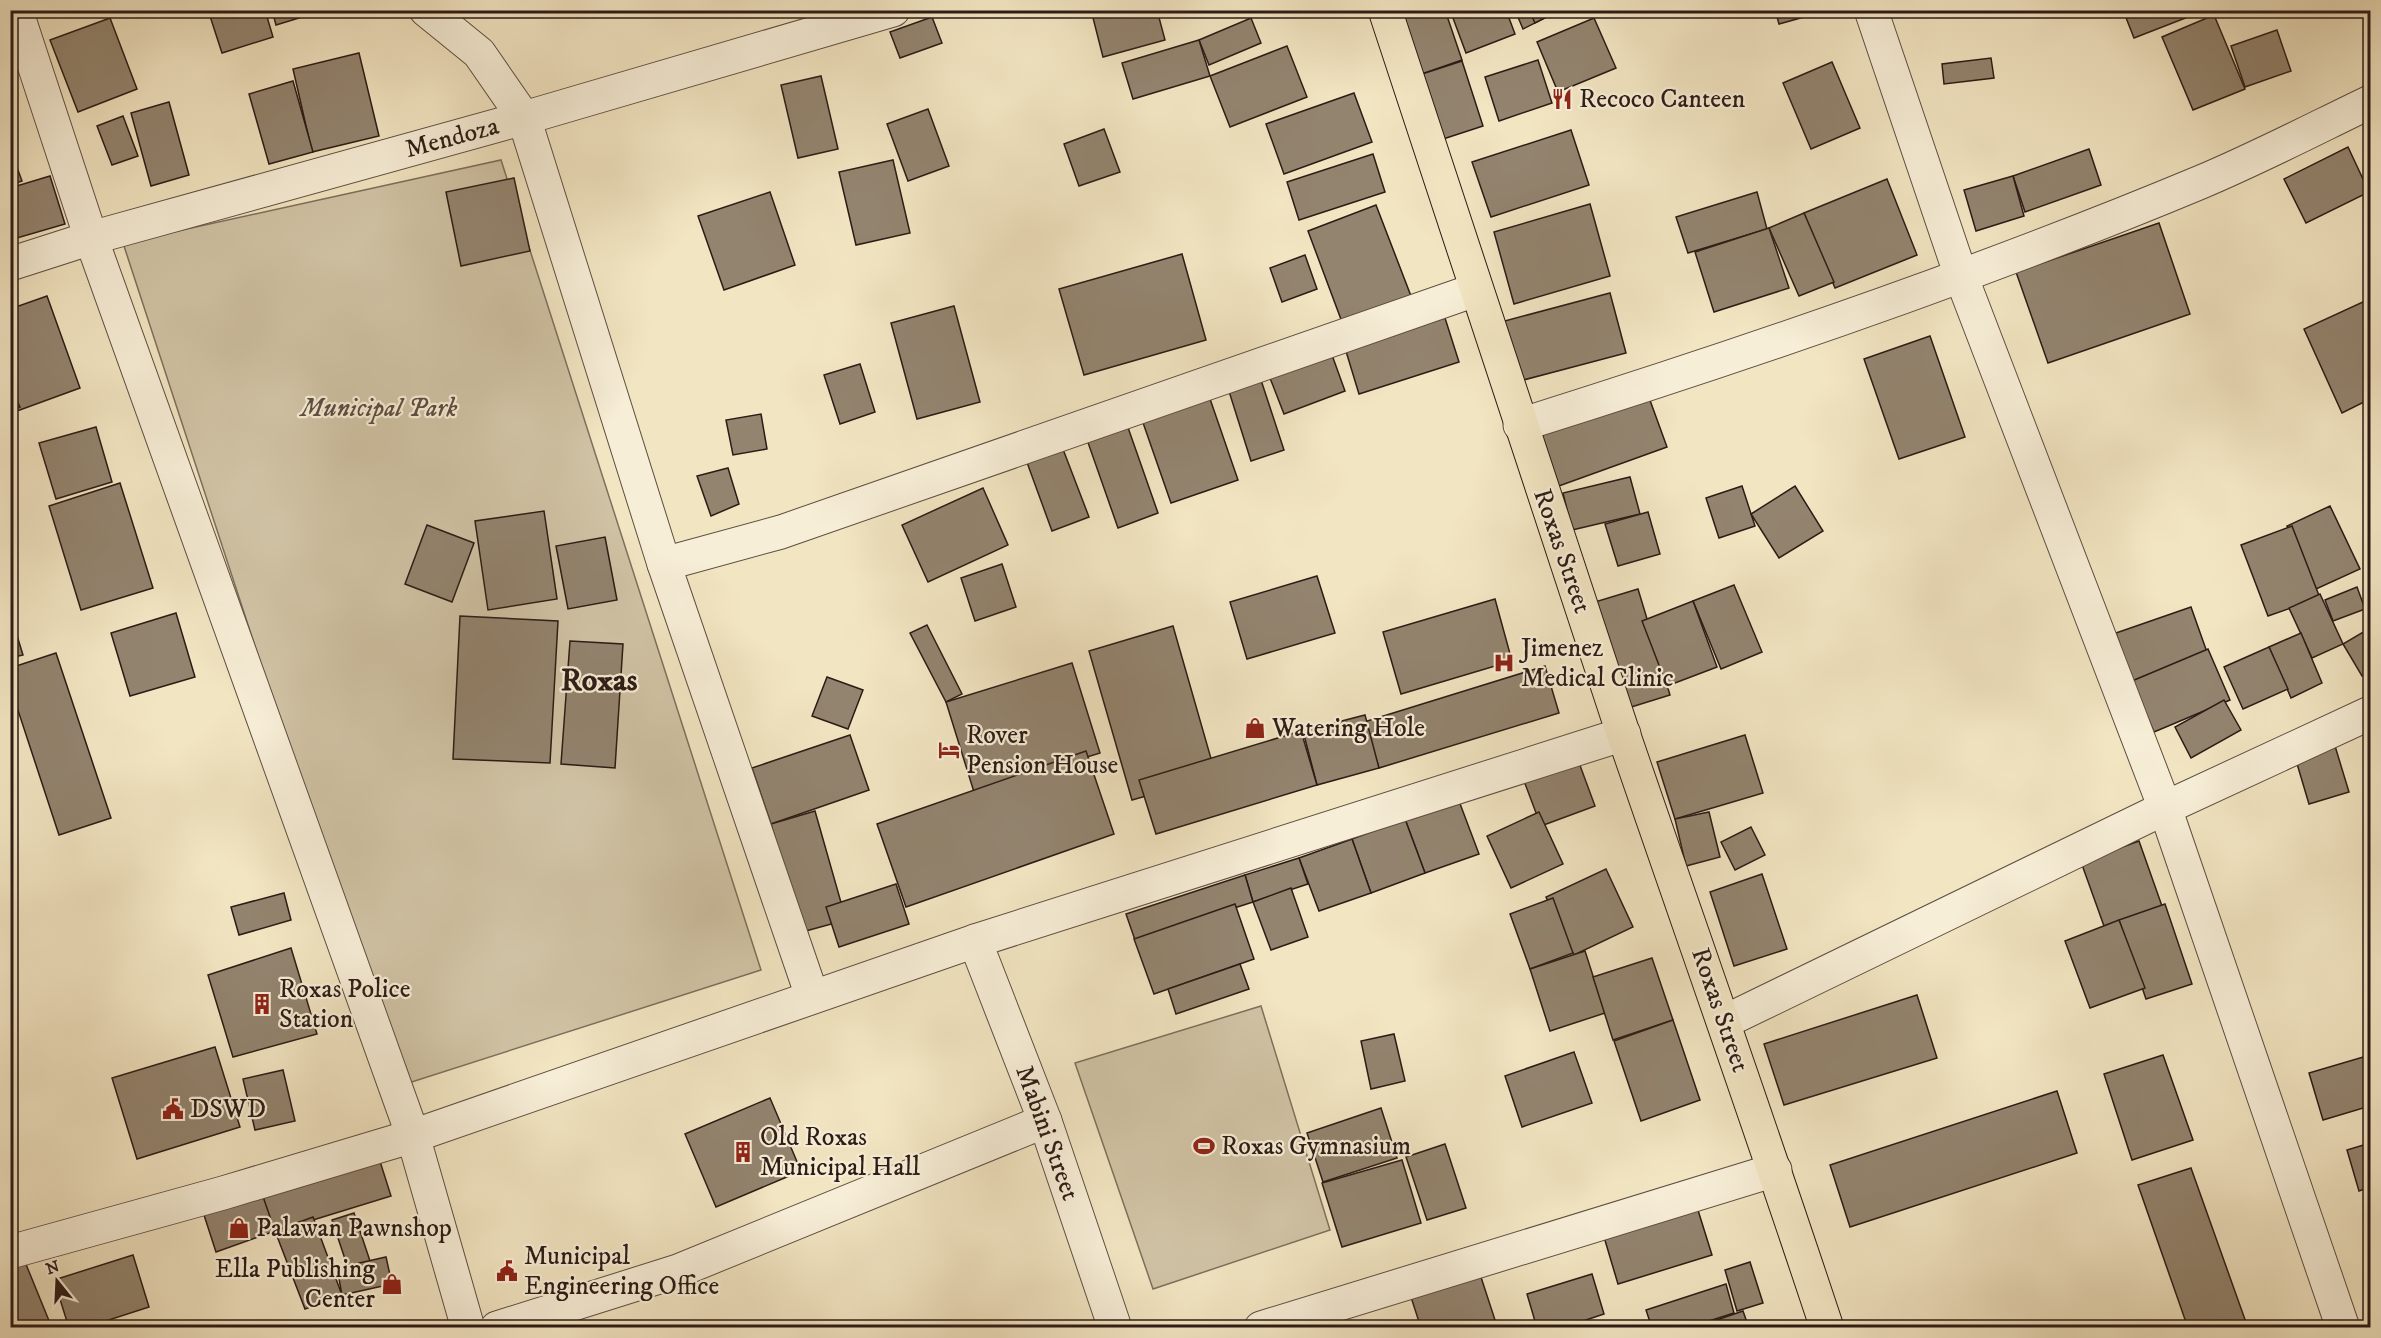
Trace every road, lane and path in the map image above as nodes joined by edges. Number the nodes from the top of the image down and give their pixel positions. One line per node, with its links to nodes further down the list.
1 (16, 10): 8 (street)
2 (426, 10): 7 (street)
3 (893, 10): 7 (street, Mendoza)
4 (1385, 10): 11 (main road, Roxas Street)
5 (1871, 10): 10 (street)
6 (2370, 102): 10 (street)
7 (524, 118): 8 (street, Mendoza); 13 (street)
8 (91, 238): 9 (street, Mendoza); 21 (street)
9 (10, 264)
10 (1961, 276): 12 (street); 16 (street)
11 (1475, 290): 12 (main road, Roxas Street); 13 (street)
12 (1520, 425): 15 (main road, Roxas Street)
13 (664, 564): 18 (street)
14 (2370, 713): 16 (street)
15 (1624, 734): 17 (street); 19 (main road, Roxas Street)
16 (2164, 808): 19 (street); 29 (street)
17 (975, 941): 18 (street); 20 (street, Mabini Street)
18 (812, 996): 21 (street)
19 (1724, 1022): 22 (main road, Roxas Street)
20 (1045, 1121): 25 (street); 26 (street, Mabini Street)
21 (413, 1136): 23 (street); 24 (street)
22 (1775, 1170): 27 (street); 28 (main road, Roxas Street)
23 (10, 1252)
24 (468, 1328)
25 (497, 1328)
26 (1115, 1328)
27 (1261, 1328)
28 (1827, 1328)
29 (2343, 1328)

